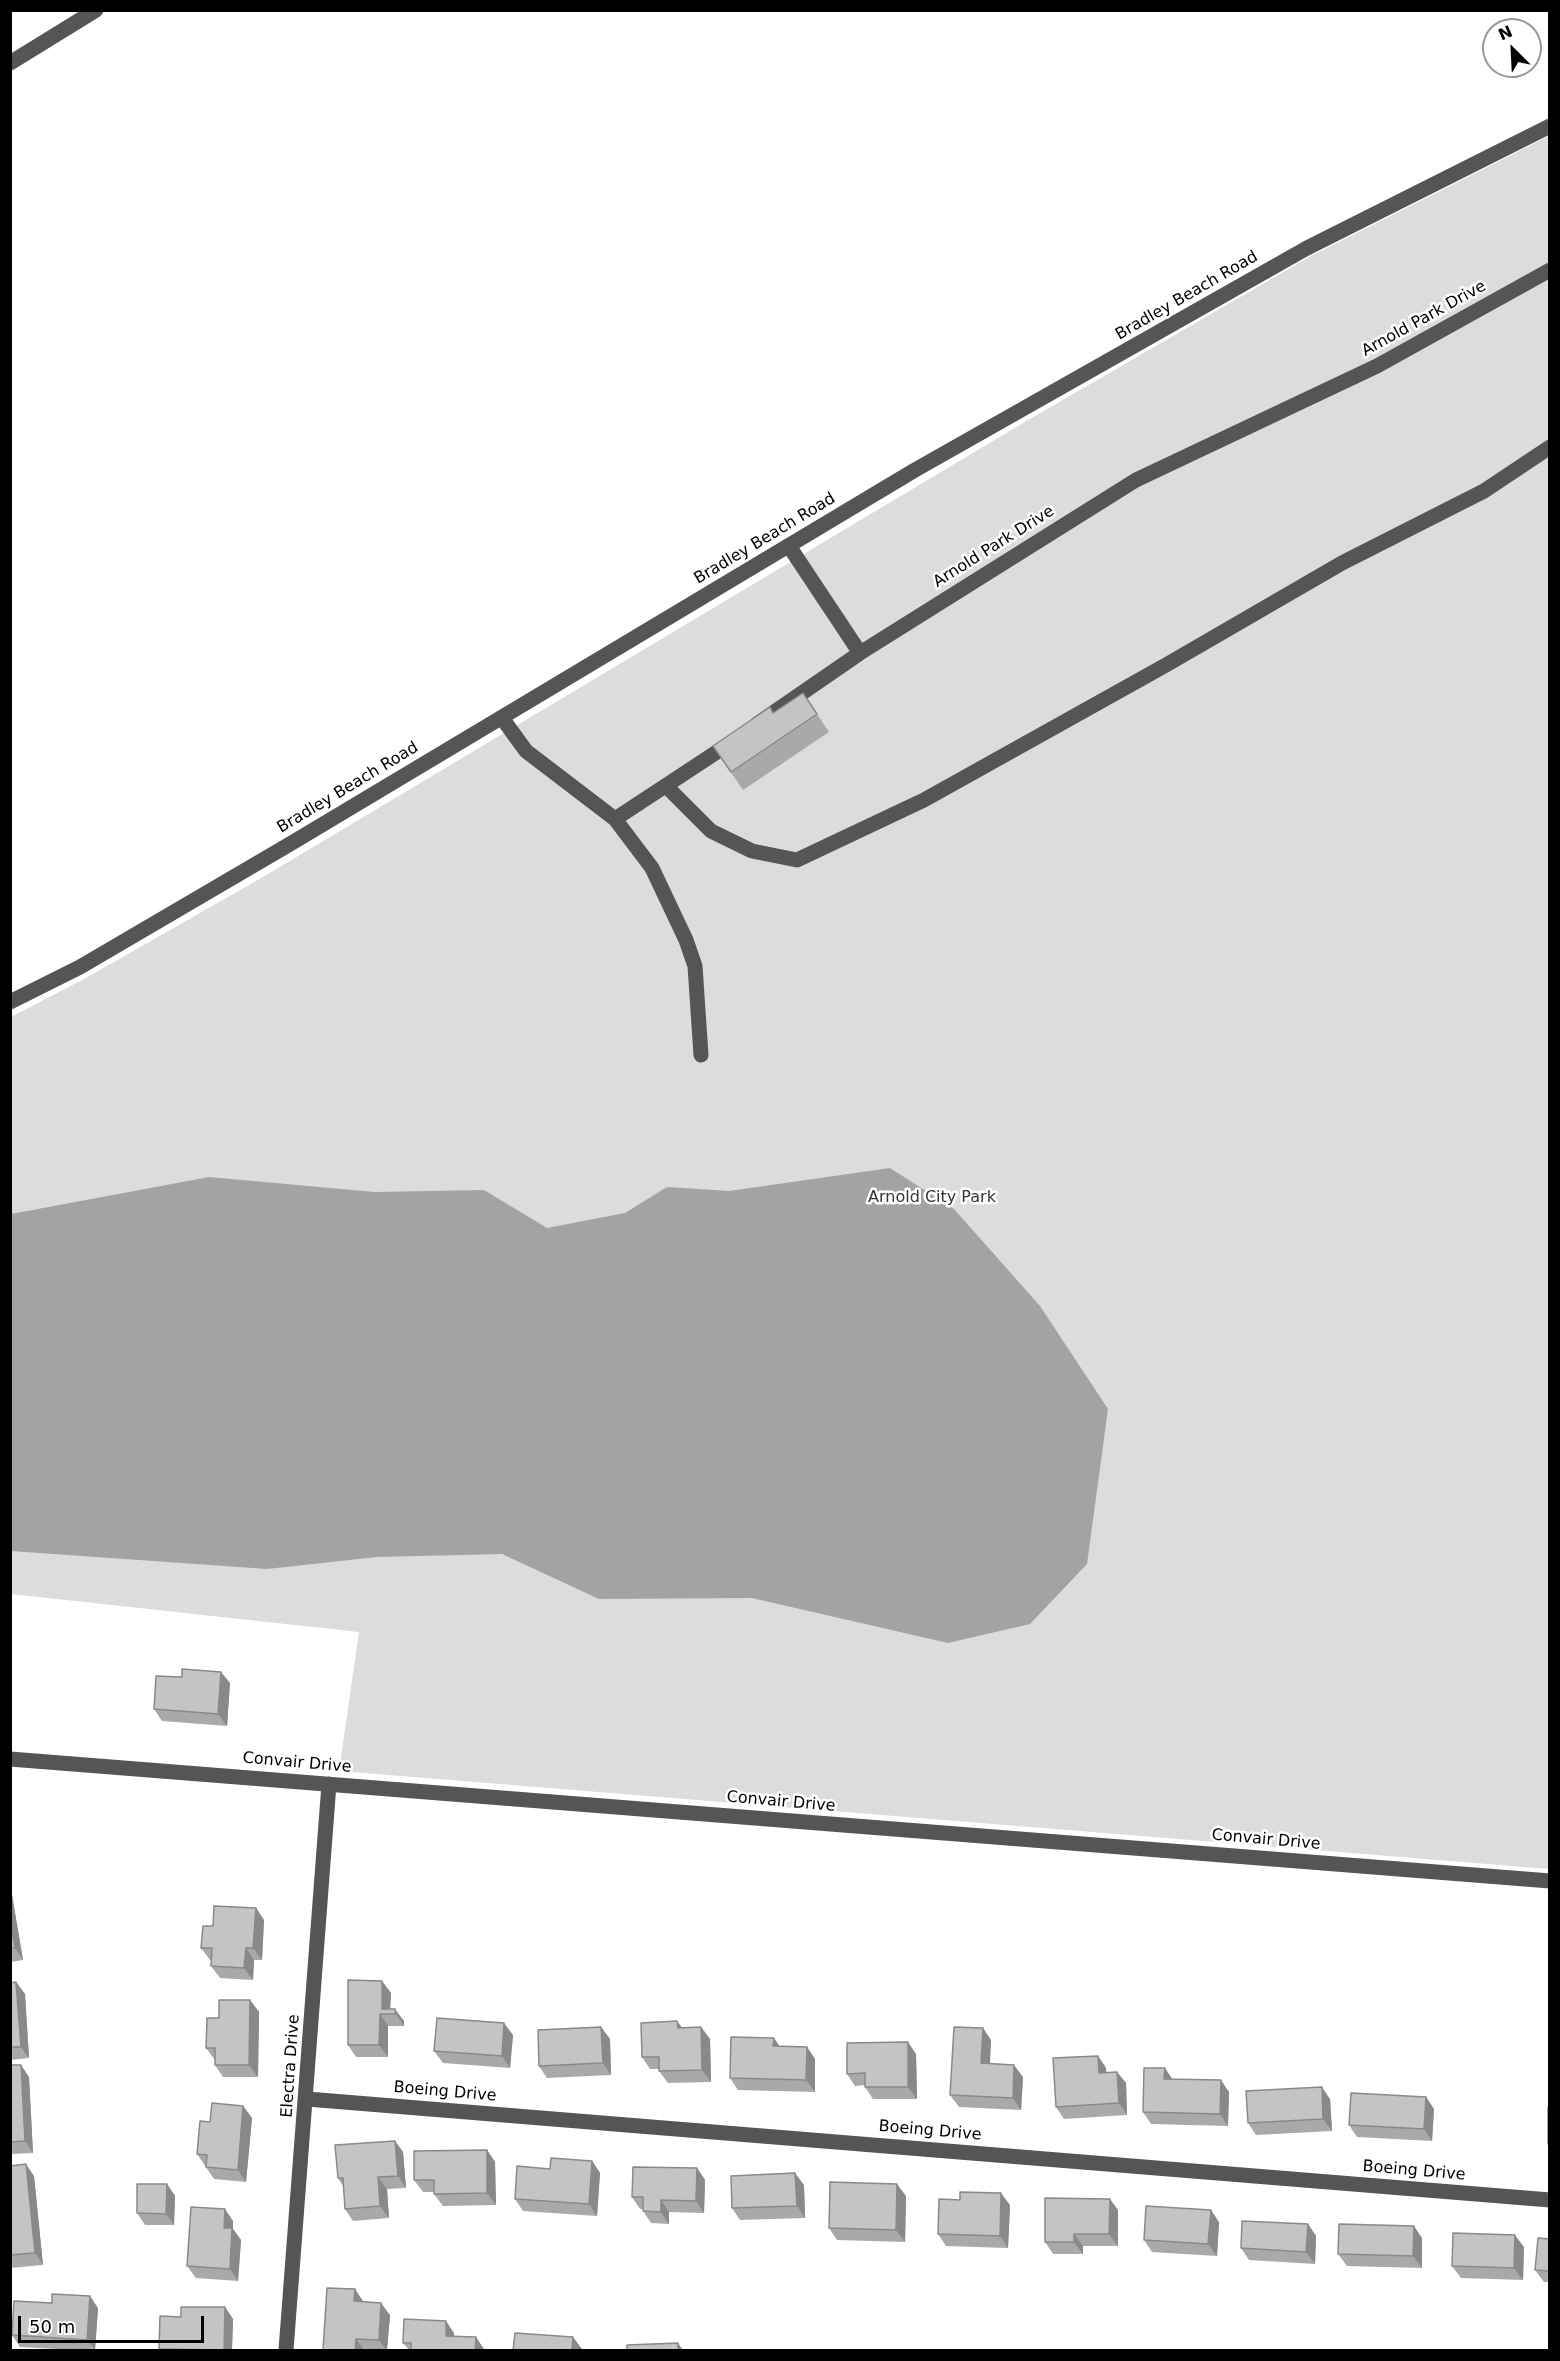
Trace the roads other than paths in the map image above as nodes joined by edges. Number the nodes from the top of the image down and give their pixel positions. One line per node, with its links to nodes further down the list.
1 (96, 10): 2 (street)
2 (10, 63)
3 (1550, 126): 6 (street, Bradley Beach Road)
4 (1550, 270): 7 (street, Arnold Park Drive)
5 (1550, 447): 9 (street)
6 (789, 546): 7 (street); 8 (street, Bradley Beach Road)
7 (860, 653): 9 (street, Arnold Park Drive)
8 (502, 718): 10 (street); 11 (street, Bradley Beach Road)
9 (667, 787): 10 (street, Arnold Park Drive)
10 (615, 819): 12 (street)
11 (10, 1002)
12 (700, 1055)
13 (10, 1759): 14 (street, Convair Drive)
14 (329, 1784): 15 (street, Convair Drive); 16 (street, Electra Drive)
15 (1550, 1881)
16 (307, 2099): 17 (street, Boeing Drive); 18 (street, Electra Drive)
17 (1550, 2200)
18 (286, 2350)

